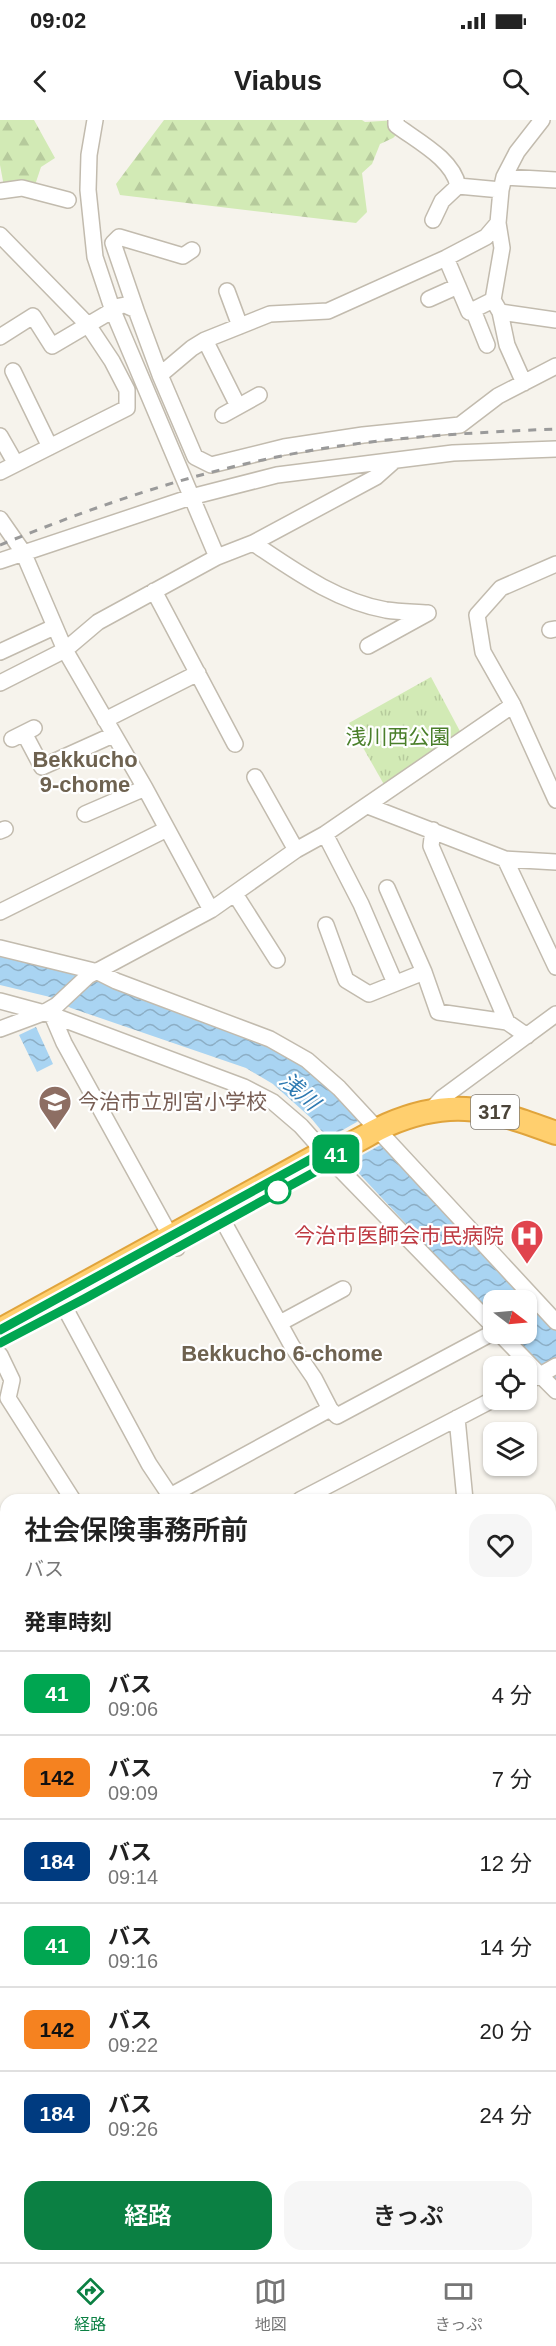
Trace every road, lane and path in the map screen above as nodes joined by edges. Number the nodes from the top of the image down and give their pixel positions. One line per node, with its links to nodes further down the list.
1 (95, 120): 20 (street)
2 (396, 120): 6 (street)
3 (542, 120): 5 (street)
4 (556, 180): 5 (street)
5 (503, 184): 6 (street); 10 (street)
6 (459, 186): 9 (street)
7 (0, 191): 8 (street)
8 (68, 200)
9 (433, 220)
10 (498, 223): 13 (street); 17 (street)
11 (0, 235): 22 (street)
12 (192, 250): 18 (street)
13 (446, 258): 14 (street); 23 (street)
14 (458, 286): 16 (street); 19 (street)
15 (227, 291): 23 (street)
16 (429, 299)
17 (497, 306): 19 (street); 21 (street); 30 (street)
18 (136, 310): 20 (street); 29 (street)
19 (473, 310): 26 (street)
20 (113, 311): 22 (street); 42 (street)
21 (556, 320)
22 (88, 325): 24 (street); 36 (street)
23 (240, 326): 25 (street)
24 (0, 337)
25 (205, 340): 29 (street); 32 (street)
26 (486, 345)
27 (556, 366): 30 (street)
28 (14, 370): 36 (street)
29 (160, 375): 34 (street)
30 (524, 383): 34 (street)
31 (259, 395): 32 (street)
32 (238, 406): 33 (street)
33 (223, 415)
34 (460, 425): 38 (street)
35 (0, 436): 40 (street)
36 (50, 447): 40 (street)
37 (556, 448): 38 (street)
38 (453, 453): 39 (street)
39 (394, 461): 42 (street); 44 (street)
40 (16, 464): 41 (street)
41 (0, 472)
42 (191, 497): 45 (street); 46 (street)
43 (0, 519): 45 (street)
44 (253, 543): 46 (street); 51 (street)
45 (23, 552): 47 (street); 50 (street)
46 (217, 557): 49 (street)
47 (0, 561)
48 (556, 564): 56 (street)
49 (154, 591): 52 (street); 54 (street)
50 (54, 627): 52 (street); 53 (street)
51 (368, 646)
52 (65, 650): 55 (street); 57 (street)
53 (0, 652)
54 (198, 673): 57 (street); 60 (street)
55 (0, 683)
56 (513, 705): 63 (street); 64 (street)
57 (105, 720): 59 (street)
58 (24, 733): 59 (street)
59 (113, 735): 62 (street)
60 (235, 744)
61 (255, 777): 69 (street)
62 (145, 788): 65 (street); 66 (street)
63 (554, 790)
64 (368, 806): 67 (street); 68 (street)
65 (85, 814)
66 (167, 829): 74 (street); 75 (street)
67 (433, 830): 70 (street); 86 (street)
68 (325, 834): 69 (street); 82 (street)
69 (296, 850): 73 (street)
70 (505, 859): 71 (street); 79 (street)
71 (556, 862)
72 (387, 888): 80 (street)
73 (235, 894): 74 (street); 78 (street)
74 (211, 910): 81 (street)
75 (0, 912)
76 (326, 925): 82 (street)
77 (1, 947): 81 (street)
78 (277, 960)
79 (556, 968)
80 (424, 972): 82 (street); 86 (street)
81 (93, 974): 84 (street); 90 (street)
82 (395, 983)
83 (0, 1001): 84 (street)
84 (50, 1011): 87 (street); 92 (street); 94 (street)
85 (556, 1014): 88 (street)
86 (507, 1022): 88 (street)
87 (0, 1029)
88 (527, 1036): 89 (street)
89 (430, 1111): 90 (highway, 317); 91 (highway, 317)
90 (375, 1131): 92 (highway, 317); 98 (street)
91 (556, 1133)
92 (332, 1155): 93 (highway, 317); 97 (street)
93 (221, 1216): 94 (highway, 317); 99 (street)
94 (174, 1242): 96 (highway, 317)
95 (343, 1289): 99 (street)
96 (62, 1303): 100 (highway, 317); 102 (highway, 317); 111 (street)
97 (483, 1315)
98 (556, 1322)
99 (280, 1323): 108 (street)
100 (0, 1330)
101 (483, 1338): 108 (street)
102 (0, 1343)
103 (510, 1344): 105 (street)
104 (0, 1355): 110 (street)
105 (542, 1374): 106 (street)
106 (556, 1391)
107 (483, 1405): 109 (street)
108 (330, 1409): 112 (street)
109 (457, 1418): 113 (street); 114 (street)
110 (69, 1494)
111 (169, 1494)
112 (179, 1494)
113 (311, 1494)
114 (464, 1494)

